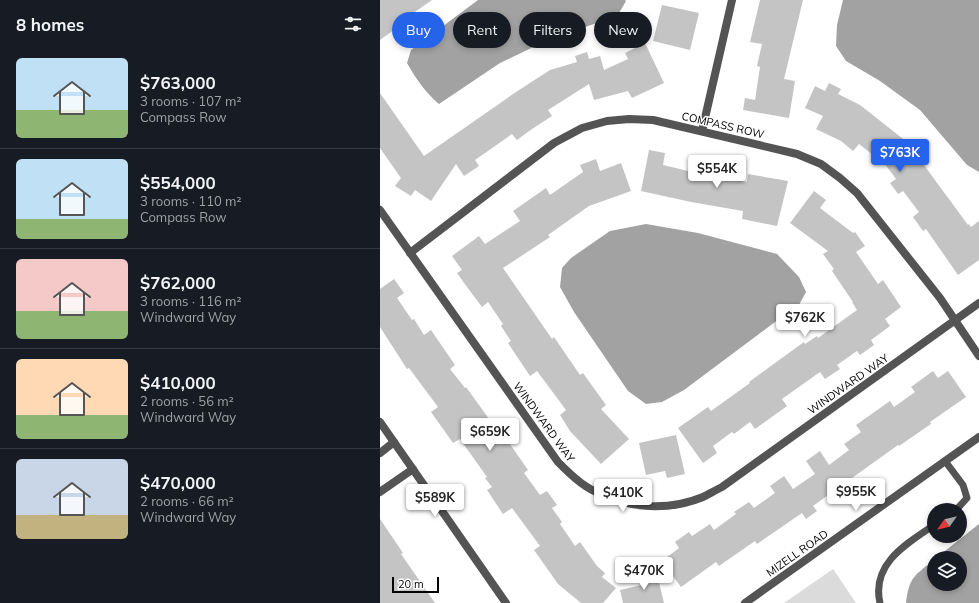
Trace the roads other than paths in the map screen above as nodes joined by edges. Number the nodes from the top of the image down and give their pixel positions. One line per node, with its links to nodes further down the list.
1 (732, 0): 2 (street)
2 (702, 131): 4 (street, COMPASS ROW); 6 (street, COMPASS ROW)
3 (380, 210): 4 (street, WINDWARD WAY)
4 (410, 253): 6 (street, WINDWARD WAY)
5 (979, 303): 6 (street, WINDWARD WAY)
6 (955, 321): 7 (street, COMPASS ROW)
7 (979, 356)
8 (380, 422): 10 (street)
9 (979, 437): 12 (street, MIZELL ROAD)
10 (394, 442): 11 (street); 13 (street)
11 (380, 453)
12 (945, 461): 15 (lane); 18 (street, MIZELL ROAD)
13 (413, 469): 14 (street); 17 (street)
14 (380, 492)
15 (962, 503)
16 (927, 530): 19 (lane)
17 (506, 603)
18 (745, 603)
19 (880, 603)

